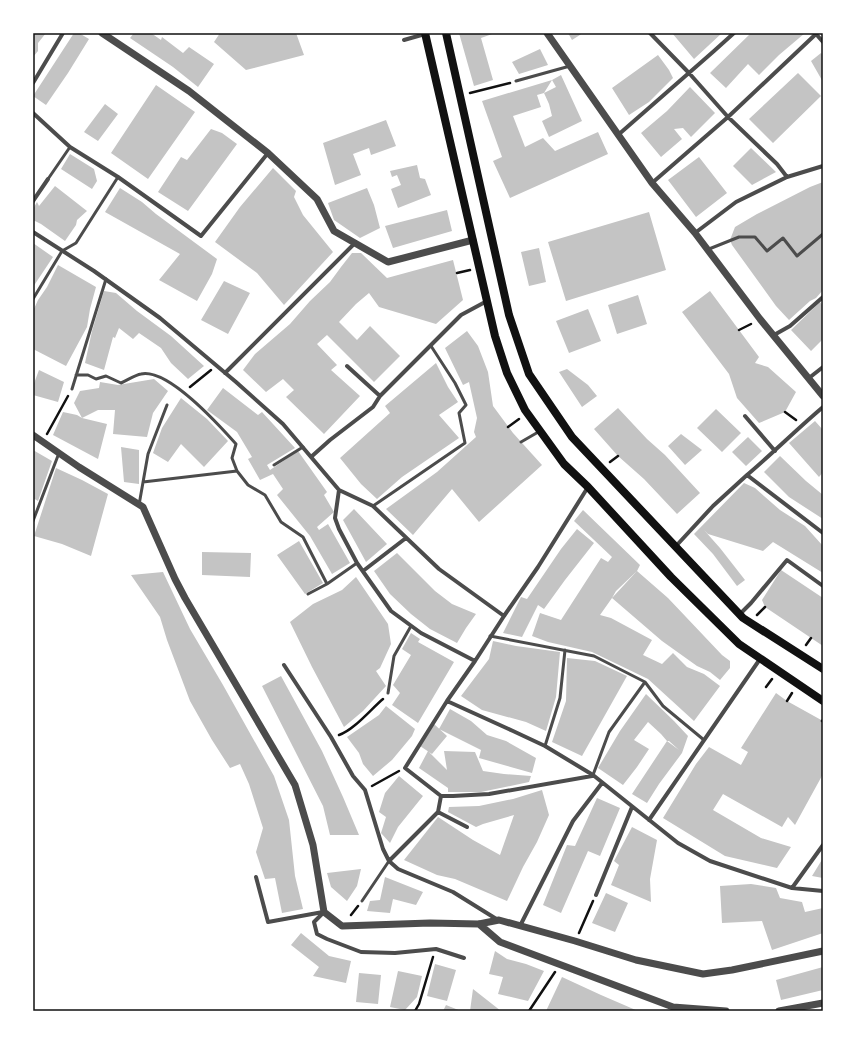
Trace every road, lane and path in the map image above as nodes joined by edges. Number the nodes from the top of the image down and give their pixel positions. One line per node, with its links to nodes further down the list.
1 (63, 33): 14 (street)
2 (102, 33): 20 (street)
3 (446, 33): 15 (main road)
4 (547, 33): 11 (street)
5 (650, 33): 12 (street)
6 (734, 33): 12 (street)
7 (426, 34): 9 (street); 30 (main road)
8 (817, 34): 10 (street); 17 (street)
9 (404, 40)
10 (823, 42)
11 (570, 66): 13 (lane); 18 (street)
12 (689, 73): 17 (street); 18 (street)
13 (516, 81): 15 (path)
14 (33, 83)
15 (460, 96): 74 (main road)
16 (33, 113): 19 (street)
17 (728, 117): 23 (street); 25 (street)
18 (618, 135): 25 (street)
19 (70, 147): 22 (street); 24 (lane)
20 (268, 153): 22 (street); 31 (street)
21 (823, 166): 23 (street)
22 (118, 177): 33 (lane)
23 (787, 177): 28 (street)
24 (48, 179): 26 (street)
25 (652, 183): 28 (street)
26 (33, 201)
27 (33, 232): 33 (street)
28 (695, 233): 32 (street)
29 (823, 234): 32 (lane)
30 (473, 240): 31 (street); 37 (main road)
31 (356, 243): 43 (street)
32 (707, 250): 38 (street)
33 (62, 251): 34 (street); 36 (lane)
34 (106, 279): 40 (street); 44 (lane)
35 (823, 297): 38 (street)
36 (33, 299)
37 (487, 301): 39 (street); 55 (main road)
38 (774, 334): 45 (street)
39 (431, 346): 48 (street); 70 (lane)
40 (217, 366): 43 (street); 47 (path)
41 (347, 366): 48 (street)
42 (823, 367): 45 (street)
43 (225, 372): 59 (street)
44 (76, 375): 46 (lane); 47 (lane)
45 (809, 378): 49 (street)
46 (72, 389): 57 (path)
47 (184, 392): 64 (lane)
48 (380, 396): 62 (street)
49 (823, 396)
50 (167, 405): 66 (lane)
51 (823, 407): 54 (street)
52 (785, 412): 54 (path)
53 (744, 416): 60 (street)
54 (803, 424): 60 (street)
55 (540, 430): 58 (lane); 67 (main road)
56 (33, 435): 57 (street)
57 (43, 442): 61 (street)
58 (522, 442)
59 (302, 447): 62 (street); 63 (lane)
60 (775, 452): 65 (street)
61 (59, 453): 69 (street); 71 (lane)
62 (311, 457): 68 (street)
63 (274, 464)
64 (237, 471): 66 (lane); 77 (lane)
65 (747, 475): 72 (street); 74 (street)
66 (143, 482): 69 (lane)
67 (588, 487): 81 (street); 87 (main road)
68 (339, 490): 70 (street); 75 (street)
69 (139, 505): 114 (street)
70 (373, 506): 73 (street)
71 (33, 521)
72 (823, 533)
73 (406, 538): 76 (street); 81 (street)
74 (676, 546): 80 (main road)
75 (357, 563): 76 (street); 77 (lane)
76 (363, 571): 82 (street)
77 (327, 584): 79 (lane)
78 (823, 586): 80 (street)
79 (308, 594)
80 (740, 614): 90 (main road)
81 (504, 616): 83 (street)
82 (411, 626): 88 (street); 92 (lane)
83 (490, 636): 86 (lane); 88 (street)
84 (811, 638): 85 (path)
85 (806, 645)
86 (565, 650): 91 (lane); 97 (lane)
87 (760, 659): 94 (main road); 96 (street)
88 (475, 661): 93 (street)
89 (284, 665): 95 (street)
90 (823, 669)
91 (645, 682): 96 (lane); 99 (lane)
92 (388, 694): 95 (path)
93 (447, 701): 97 (street); 98 (street)
94 (823, 701)
95 (331, 737): 101 (street)
96 (704, 740): 105 (street)
97 (545, 746): 99 (street)
98 (404, 768): 101 (path); 102 (street)
99 (593, 776): 100 (street); 102 (street)
100 (602, 783): 103 (street); 118 (street)
101 (365, 790): 108 (street)
102 (441, 796): 104 (street)
103 (632, 807): 105 (street); 112 (street)
104 (438, 812): 106 (street); 108 (street)
105 (649, 820): 110 (street)
106 (467, 827)
107 (823, 845): 110 (street)
108 (389, 861): 113 (lane); 115 (street)
109 (256, 877): 114 (street)
110 (792, 888): 111 (street)
111 (823, 891)
112 (596, 895): 119 (path)
113 (362, 902): 117 (path)
114 (324, 912): 117 (street); 120 (street)
115 (499, 920): 116 (street); 118 (street)
116 (479, 924): 117 (street); 123 (street)
117 (342, 926)
118 (520, 926): 119 (street)
119 (575, 941): 121 (street)
120 (436, 949): 122 (street); 125 (path)
121 (823, 951)
122 (464, 958)
123 (560, 965): 126 (path); 127 (street)
124 (823, 1003): 128 (street)
125 (415, 1011)
126 (530, 1011)
127 (726, 1011)
128 (779, 1011)

